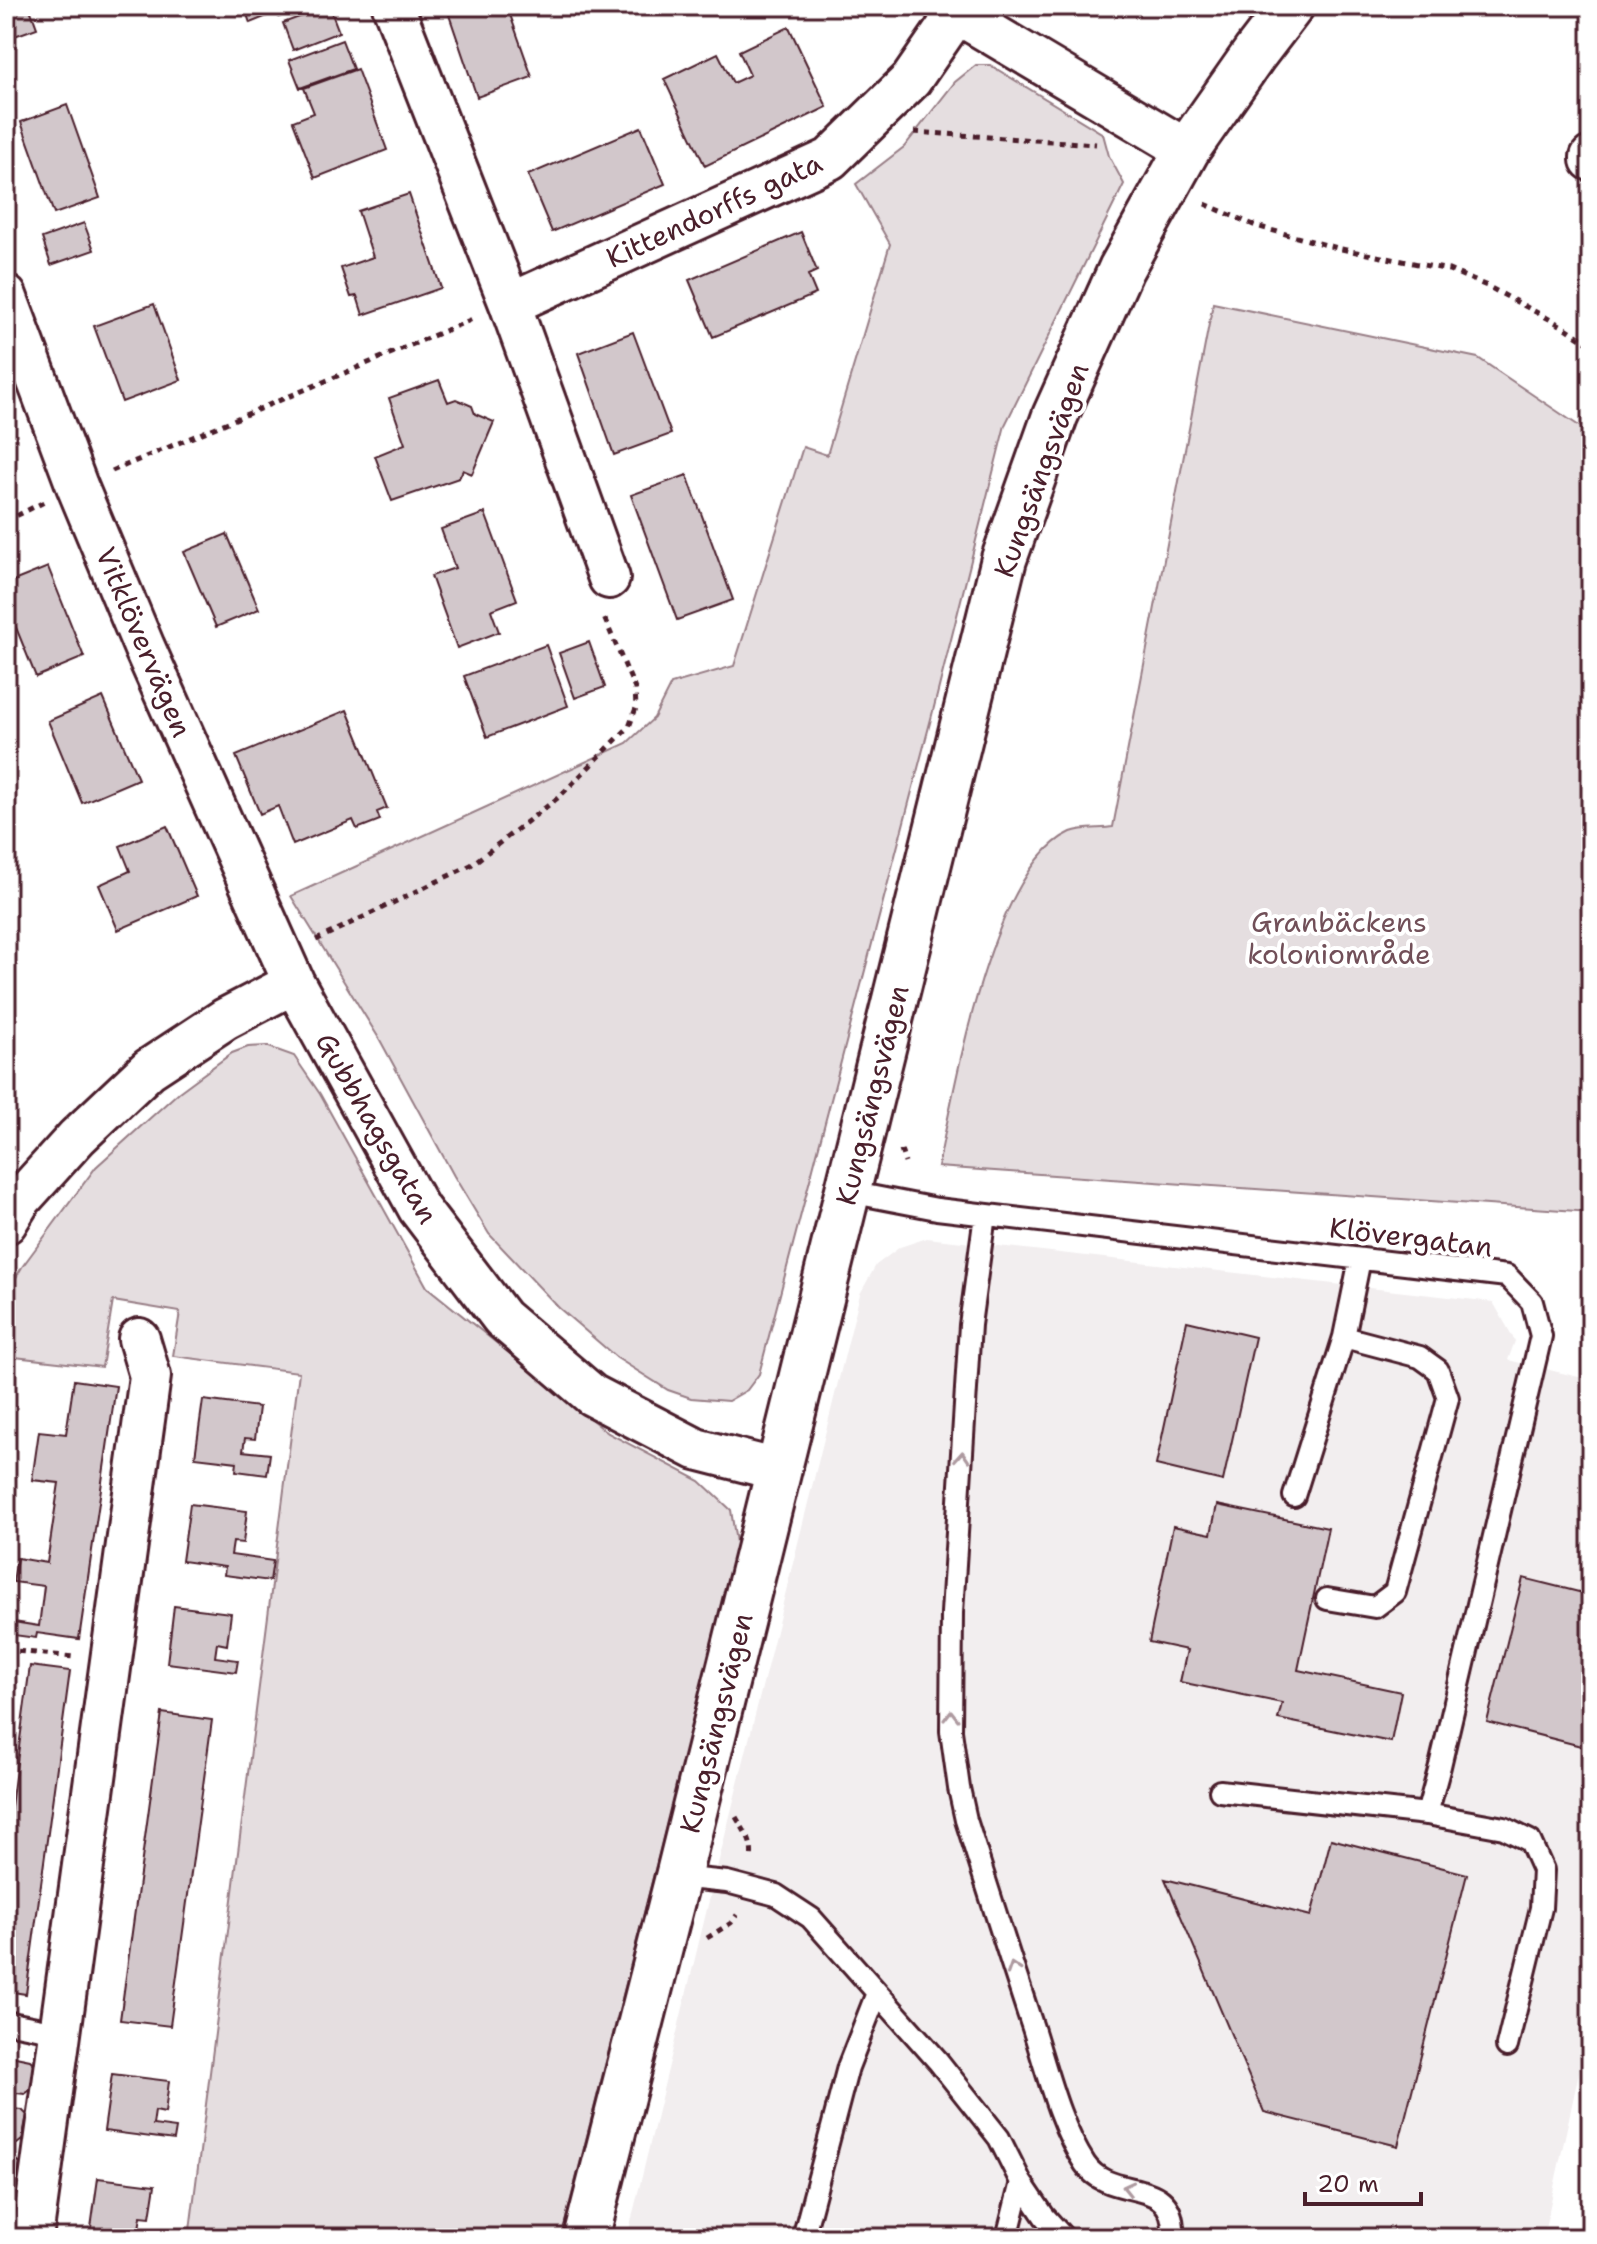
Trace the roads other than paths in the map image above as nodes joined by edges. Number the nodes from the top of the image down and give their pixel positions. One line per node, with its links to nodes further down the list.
1 (393, 6): 6 (street)
2 (1291, 6): 4 (street, Kungsängsvägen)
3 (954, 9): 4 (street, Kittendorffs gata); 6 (street, Kittendorffs gata)
4 (1177, 168): 9 (street, Kungsängsvägen)
5 (6, 296): 8 (street, Vitklövervägen)
6 (510, 304): 7 (street)
7 (609, 578)
8 (288, 970): 10 (street); 15 (street, Gubbhagsgatan)
9 (849, 1192): 11 (lane, Klövergatan); 15 (street, Kungsängsvägen)
10 (11, 1204)
11 (985, 1215): 12 (lane, Klövergatan); 31 (lane, one-way to 11)
12 (1360, 1259): 13 (lane); 19 (lane, Klövergatan)
13 (1344, 1337): 16 (lane); 17 (lane)
14 (139, 1339): 23 (street)
15 (778, 1470): 20 (street, Kungsängsvägen)
16 (1294, 1496)
17 (1327, 1599)
18 (1220, 1791): 19 (lane)
19 (1427, 1814): 24 (lane)
20 (678, 1877): 21 (lane); 27 (street, Kungsängsvägen)
21 (877, 1993): 25 (lane); 28 (lane)
22 (6, 2022): 23 (lane)
23 (62, 2033): 26 (street)
24 (1507, 2046)
25 (1021, 2182): 29 (lane); 30 (lane)
26 (32, 2238)
27 (586, 2238)
28 (803, 2238)
29 (1007, 2238)
30 (1064, 2238)
31 (1173, 2238)

